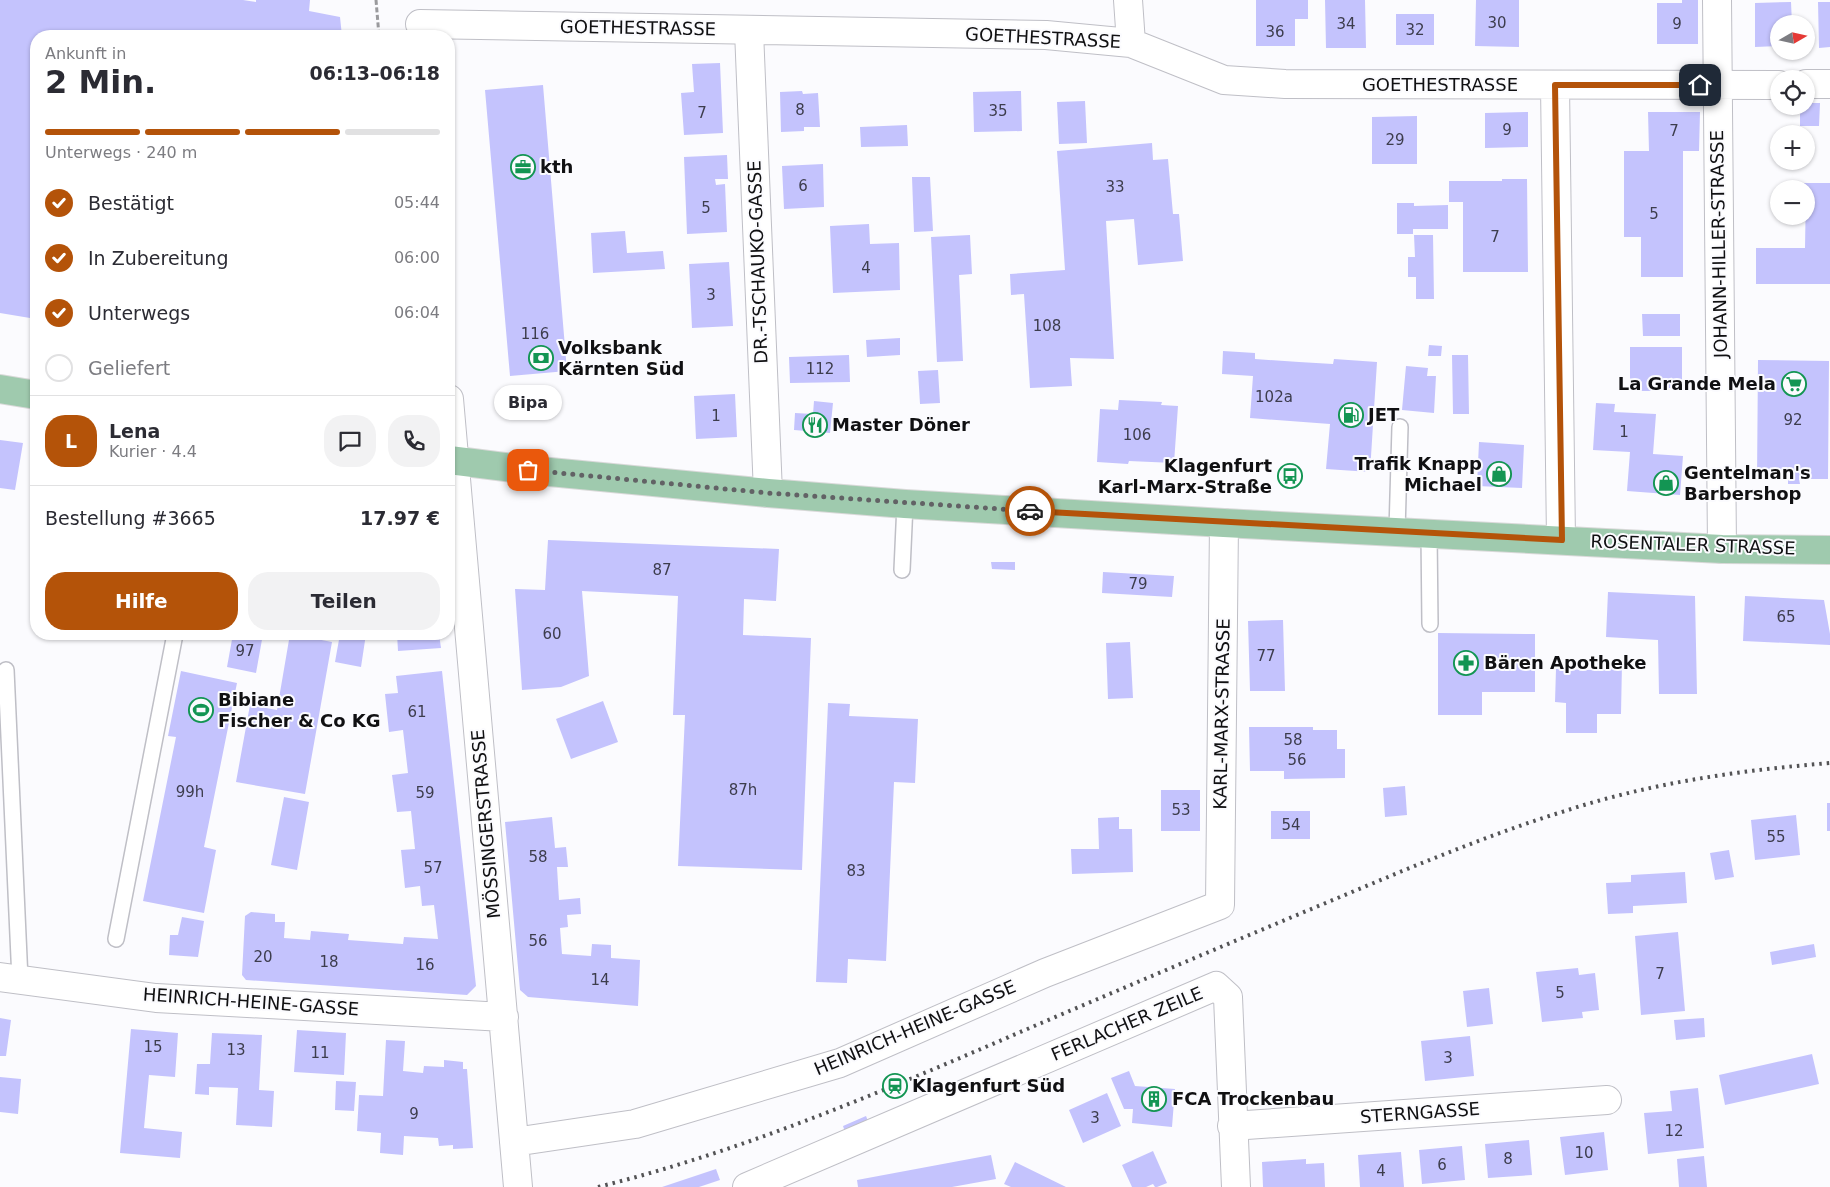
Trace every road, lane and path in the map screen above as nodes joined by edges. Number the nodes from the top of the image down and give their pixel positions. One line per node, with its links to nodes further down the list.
1 (376, 0): 5 (path)
2 (1128, 0): 7 (street)
3 (1718, 0): 11 (street, JOHANN-HILLER-STRASSE)
4 (421, 20): 6 (street, GOETHESTRASSE)
5 (378, 30)
6 (749, 31): 7 (street, GOETHESTRASSE); 17 (street, DR.-TSCHAUKO-GASSE)
7 (1132, 43): 10 (street, GOETHESTRASSE)
8 (1815, 84): 9 (street)
9 (1830, 84)
10 (1555, 85): 11 (street, GOETHESTRASSE); 23 (street)
11 (1718, 85): 12 (street, GOETHESTRASSE); 24 (street, JOHANN-HILLER-STRASSE)
12 (1770, 85)
13 (0, 389): 14 (main road)
14 (30, 394)
15 (1400, 427): 21 (lane)
16 (455, 461): 17 (main road, ROSENTALER STRASSE)
17 (768, 493): 19 (main road, ROSENTALER STRASSE)
18 (455, 502): 33 (street, MÖSSINGERSTRASSE)
19 (904, 504): 20 (main road, ROSENTALER STRASSE); 26 (lane)
20 (1224, 522): 21 (main road, ROSENTALER STRASSE); 30 (street, KARL-MARX-STRASSE)
21 (1398, 532): 22 (main road, ROSENTALER STRASSE)
22 (1429, 533): 23 (main road, ROSENTALER STRASSE); 27 (lane)
23 (1562, 540): 24 (main road, ROSENTALER STRASSE)
24 (1722, 549): 25 (main road, ROSENTALER STRASSE)
25 (1830, 550)
26 (902, 570)
27 (1430, 624)
28 (174, 640): 31 (lane)
29 (6, 670): 32 (lane)
30 (1220, 905): 36 (street, HEINRICH-HEINE-GASSE)
31 (116, 939)
32 (10, 978): 33 (street, HEINRICH-HEINE-GASSE)
33 (504, 1017): 36 (street, MÖSSINGERSTRASSE)
34 (1607, 1100): 35 (street, STERNGASSE)
35 (1232, 1126): 38 (street, FERLACHER ZEILE); 39 (street)
36 (514, 1142): 37 (street, MÖSSINGERSTRASSE)
37 (518, 1187)
38 (747, 1187)
39 (1236, 1187)

